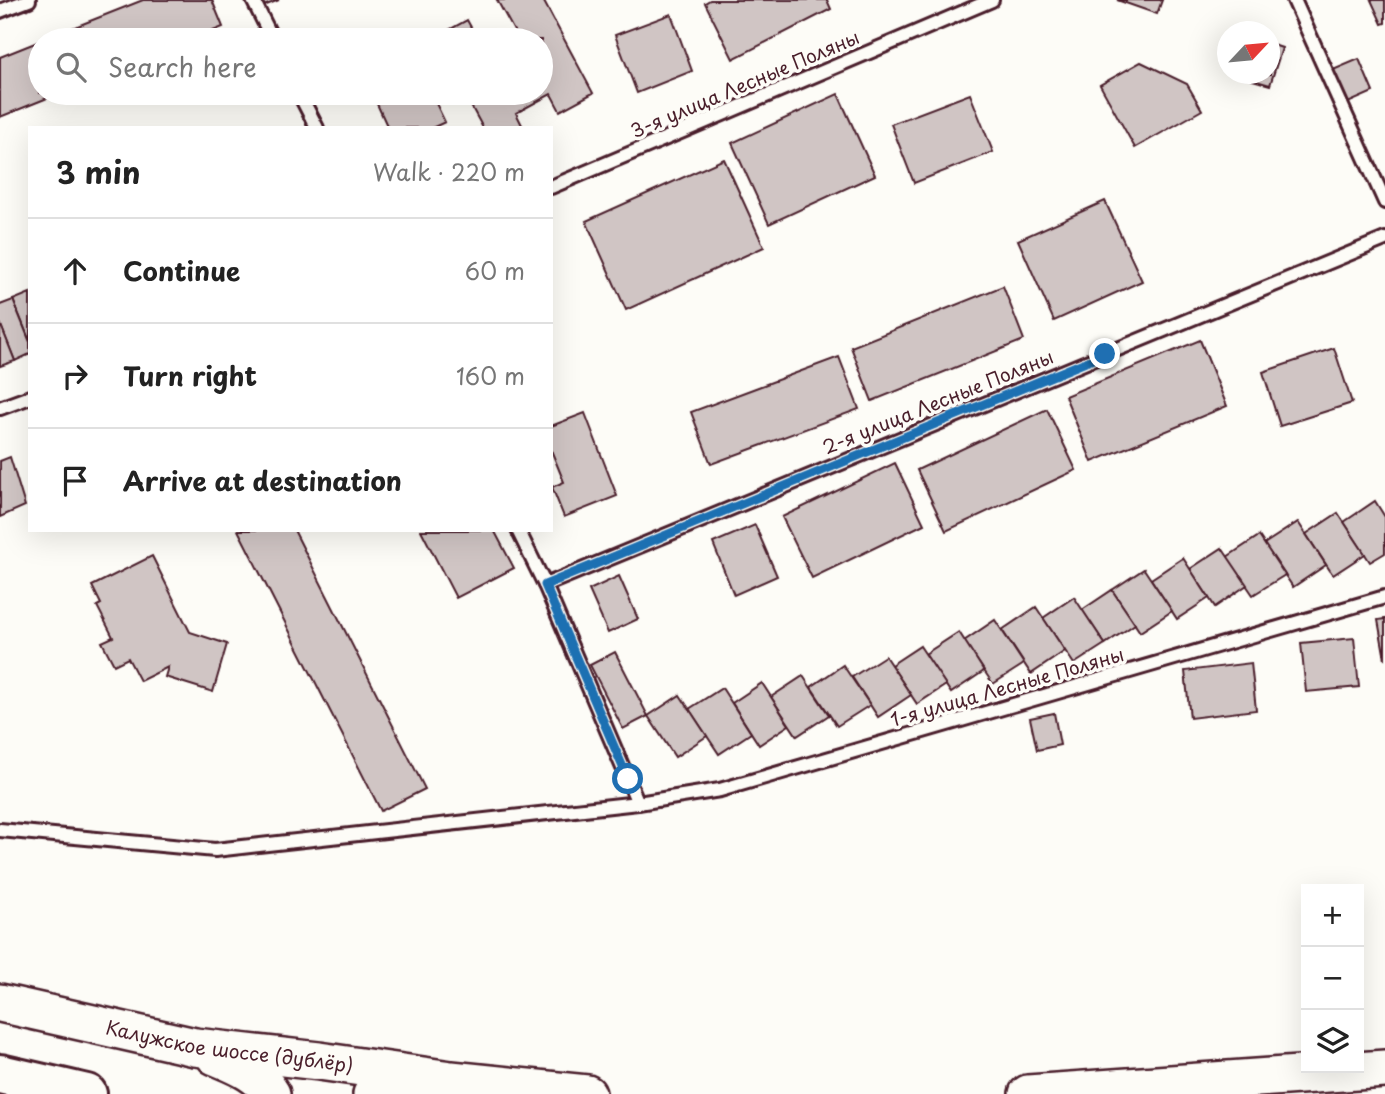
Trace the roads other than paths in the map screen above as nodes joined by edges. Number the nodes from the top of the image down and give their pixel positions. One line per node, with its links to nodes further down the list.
1 (29, 0): 5 (lane)
2 (253, 0): 6 (lane)
3 (992, 0): 9 (lane, 3-я улица Лесные Поляны)
4 (1294, 0): 10 (lane)
5 (0, 11)
6 (267, 28)
7 (305, 105): 8 (lane)
8 (316, 126)
9 (553, 186)
10 (1385, 202)
11 (1385, 239): 15 (lane, 2-я улица Лесные Поляны)
12 (28, 398): 13 (lane)
13 (0, 408)
14 (519, 532): 15 (lane)
15 (545, 585): 17 (lane)
16 (1385, 597): 17 (lane, 1-я улица Лесные Поляны)
17 (638, 803): 18 (lane, 1-я улица Лесные Поляны)
18 (0, 830)
19 (0, 1003): 20 (main road, Калужское шоссе (дублёр))
20 (195, 1047): 23 (main road, Калужское шоссе (дублёр)); 25 (main road)
21 (1385, 1069): 28 (main road)
22 (0, 1074): 24 (highway)
23 (452, 1080): 26 (street); 27 (main road, Калужское шоссе (дублёр))
24 (87, 1094)
25 (271, 1094)
26 (370, 1094)
27 (587, 1094)
28 (1028, 1094)

